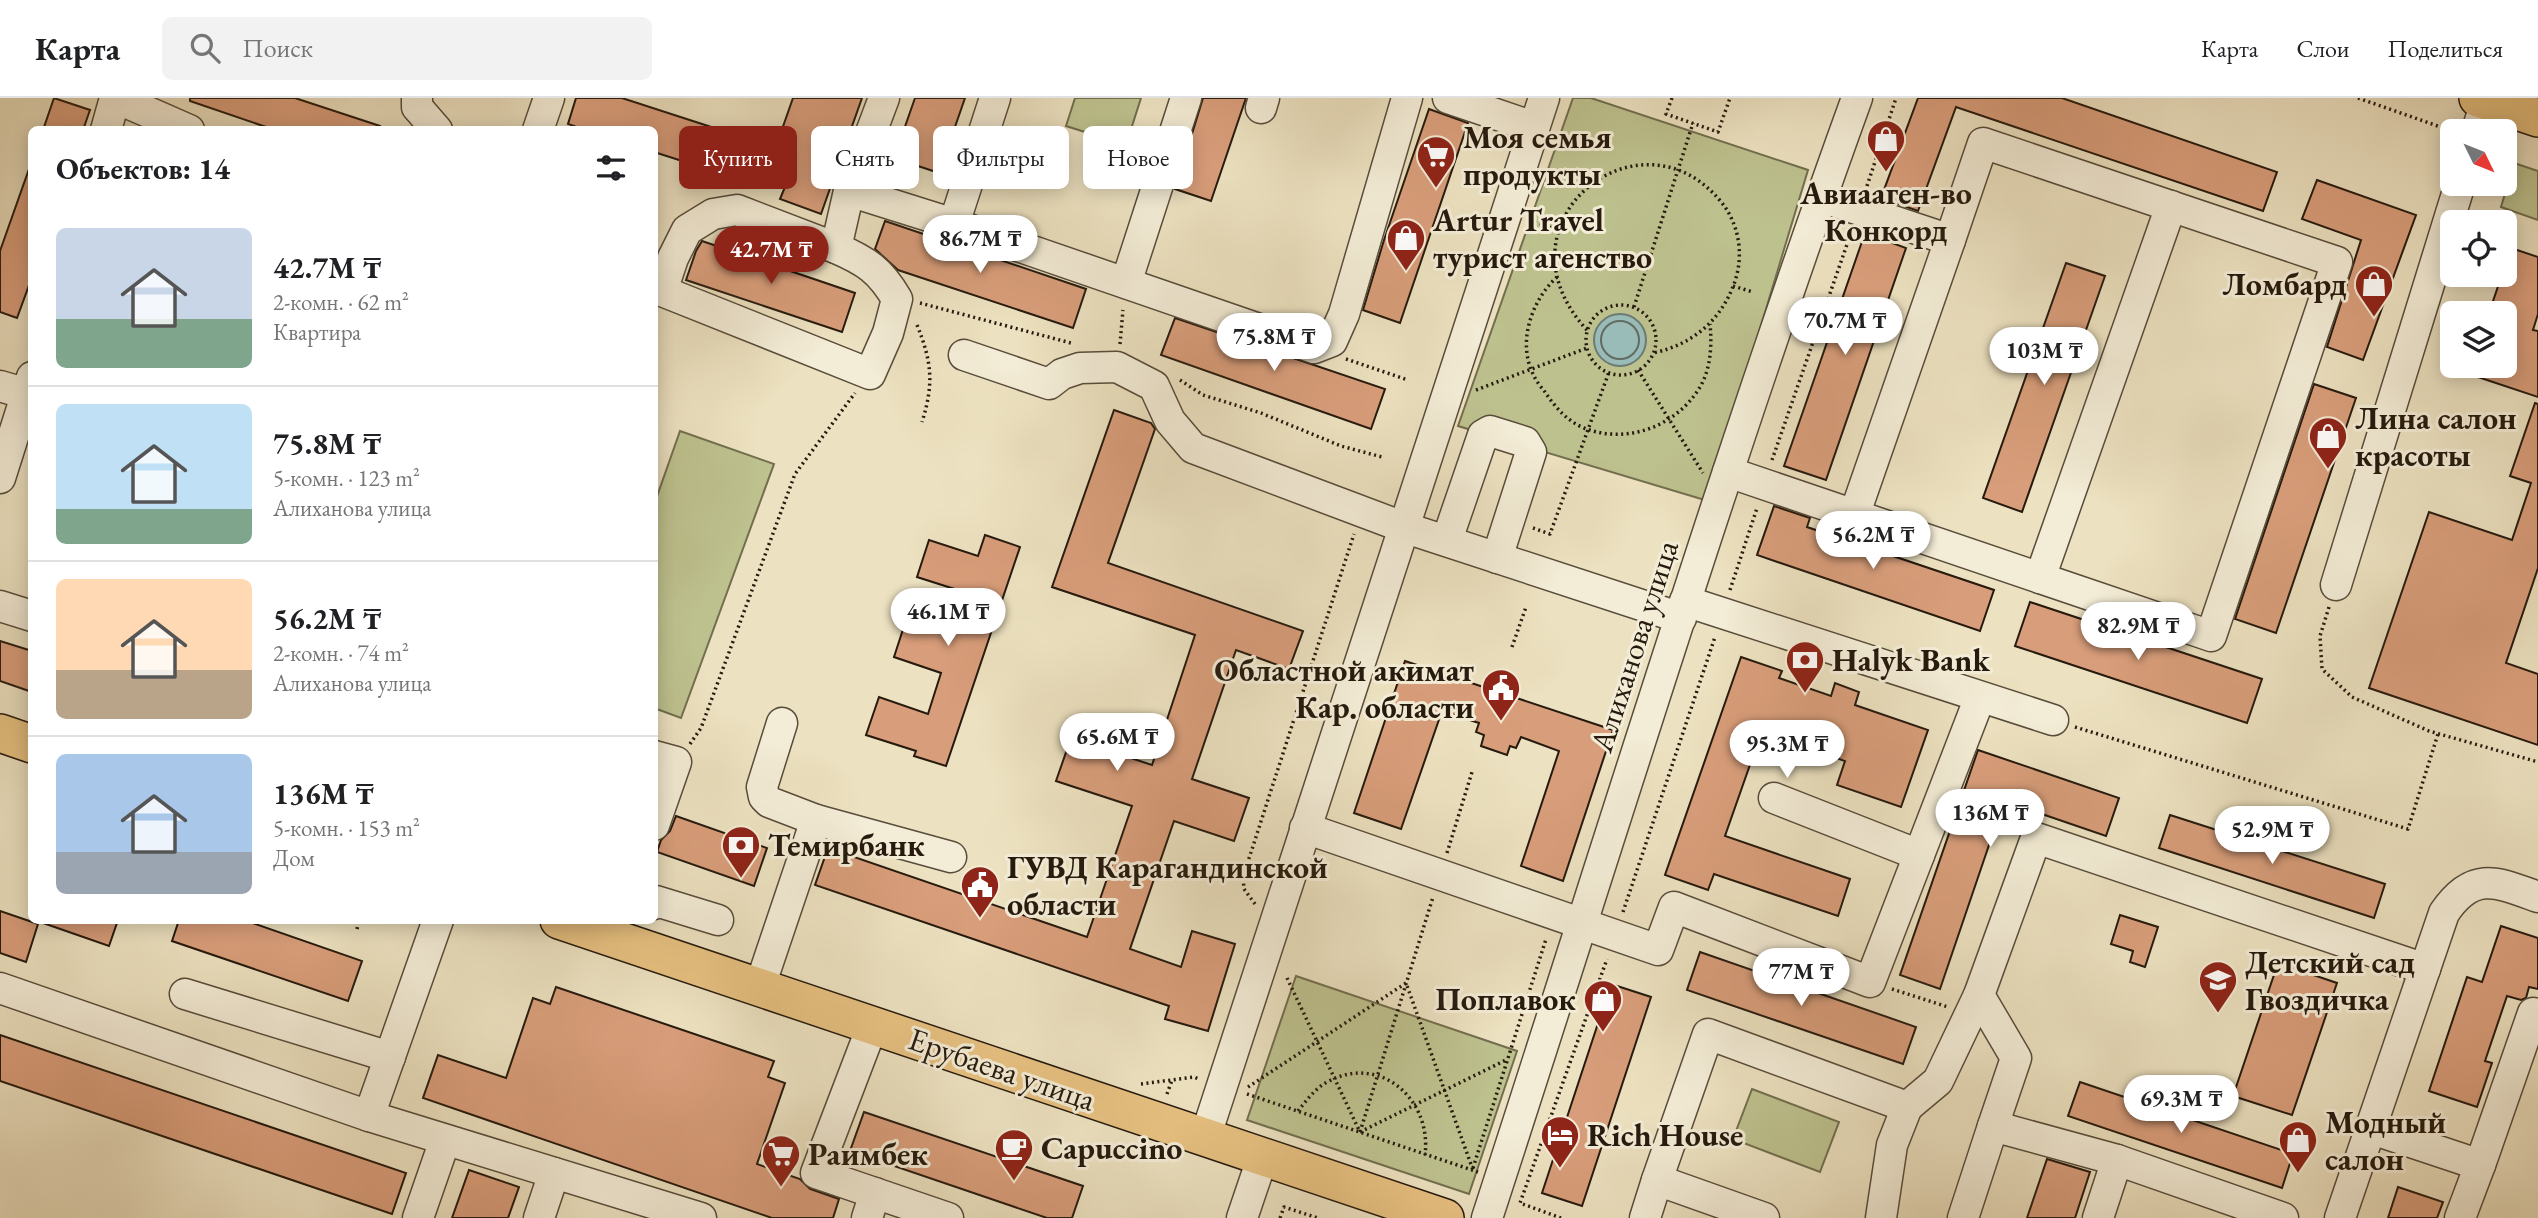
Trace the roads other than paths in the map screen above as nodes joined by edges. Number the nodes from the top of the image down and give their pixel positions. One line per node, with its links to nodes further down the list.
1 (116, 98): 13 (street); 14 (street)
2 (549, 98): 16 (street)
3 (884, 98): 18 (street)
4 (995, 98): 22 (street)
5 (1186, 98): 25 (street)
6 (1408, 98): 25 (street)
7 (1448, 98): 17 (street)
8 (1544, 98): 17 (street)
9 (1857, 98): 20 (street, Алиханова улица)
10 (2482, 107): 12 (main road)
11 (414, 111): 15 (street)
12 (2538, 118)
13 (107, 126)
14 (180, 126)
15 (433, 126)
16 (539, 126)
17 (1534, 127): 32 (street)
18 (849, 191): 22 (street); 24 (street)
19 (2456, 196): 36 (street)
20 (1821, 197): 23 (street); 29 (street, Алиханова улица)
21 (2171, 206): 23 (street); 35 (street); 35 (street)
22 (954, 224): 25 (street)
23 (1950, 240): 31 (street)
24 (836, 248): 26 (street); 26 (street)
25 (1126, 283)
26 (658, 289)
27 (964, 355): 32 (street)
28 (19, 385): 30 (street)
29 (1716, 473): 31 (street); 38 (street, Алиханова улица)
30 (0, 478)
31 (1854, 516): 35 (street)
32 (1403, 527): 33 (street); 49 (street)
33 (1447, 540): 34 (street); 34 (street)
34 (1497, 558): 38 (street)
35 (2040, 578)
36 (2336, 585)
37 (0, 606): 39 (street)
38 (1683, 610): 40 (street); 55 (street, Алиханова улица)
39 (28, 616)
40 (1980, 697): 41 (street); 50 (street)
41 (2053, 720)
42 (782, 723): 48 (street)
43 (0, 733): 44 (main road)
44 (28, 743)
45 (665, 759): 47 (street)
46 (1774, 798): 50 (street)
47 (658, 801)
48 (816, 820): 51 (street); 60 (street)
49 (1305, 828): 55 (street); 71 (street)
50 (1919, 855): 55 (street)
51 (951, 857)
52 (2538, 897): 59 (street)
53 (658, 902): 54 (street)
54 (718, 920)
55 (1581, 922): 85 (street, Алиханова улица)
56 (437, 924): 66 (street)
57 (585, 924): 58 (main road, Ерубаева улица)
58 (631, 931): 60 (main road, Ерубаева улица)
59 (2425, 969): 63 (street); 70 (street)
60 (760, 986): 65 (main road, Ерубаева улица)
61 (0, 988): 68 (street)
62 (185, 994): 66 (street)
63 (1975, 1005): 67 (street); 69 (street)
64 (2538, 1015): 75 (street)
65 (873, 1024): 71 (main road, Ерубаева улица); 78 (street)
66 (390, 1057): 68 (street)
67 (1907, 1107): 77 (street); 88 (street)
68 (369, 1116): 72 (street)
69 (1993, 1126): 74 (street); 89 (street)
70 (2372, 1129): 75 (street); 92 (street)
71 (1205, 1138): 73 (main road, Ерубаева улица)
72 (445, 1140): 76 (street); 79 (street)
73 (1263, 1156): 83 (street); 84 (main road, Ерубаева улица)
74 (2117, 1160): 90 (street); 91 (street)
75 (2480, 1165): 93 (street)
76 (554, 1173): 80 (street); 81 (street)
77 (1657, 1180): 86 (street); 87 (street)
78 (871, 1205): 82 (street)
79 (418, 1218)
80 (539, 1218)
81 (701, 1218)
82 (948, 1218)
83 (1242, 1218)
84 (1445, 1218)
85 (1486, 1218)
86 (1645, 1218)
87 (1764, 1218)
88 (1881, 1218)
89 (1963, 1218)
90 (2098, 1218)
91 (2283, 1218)
92 (2340, 1218)
93 (2460, 1218)

